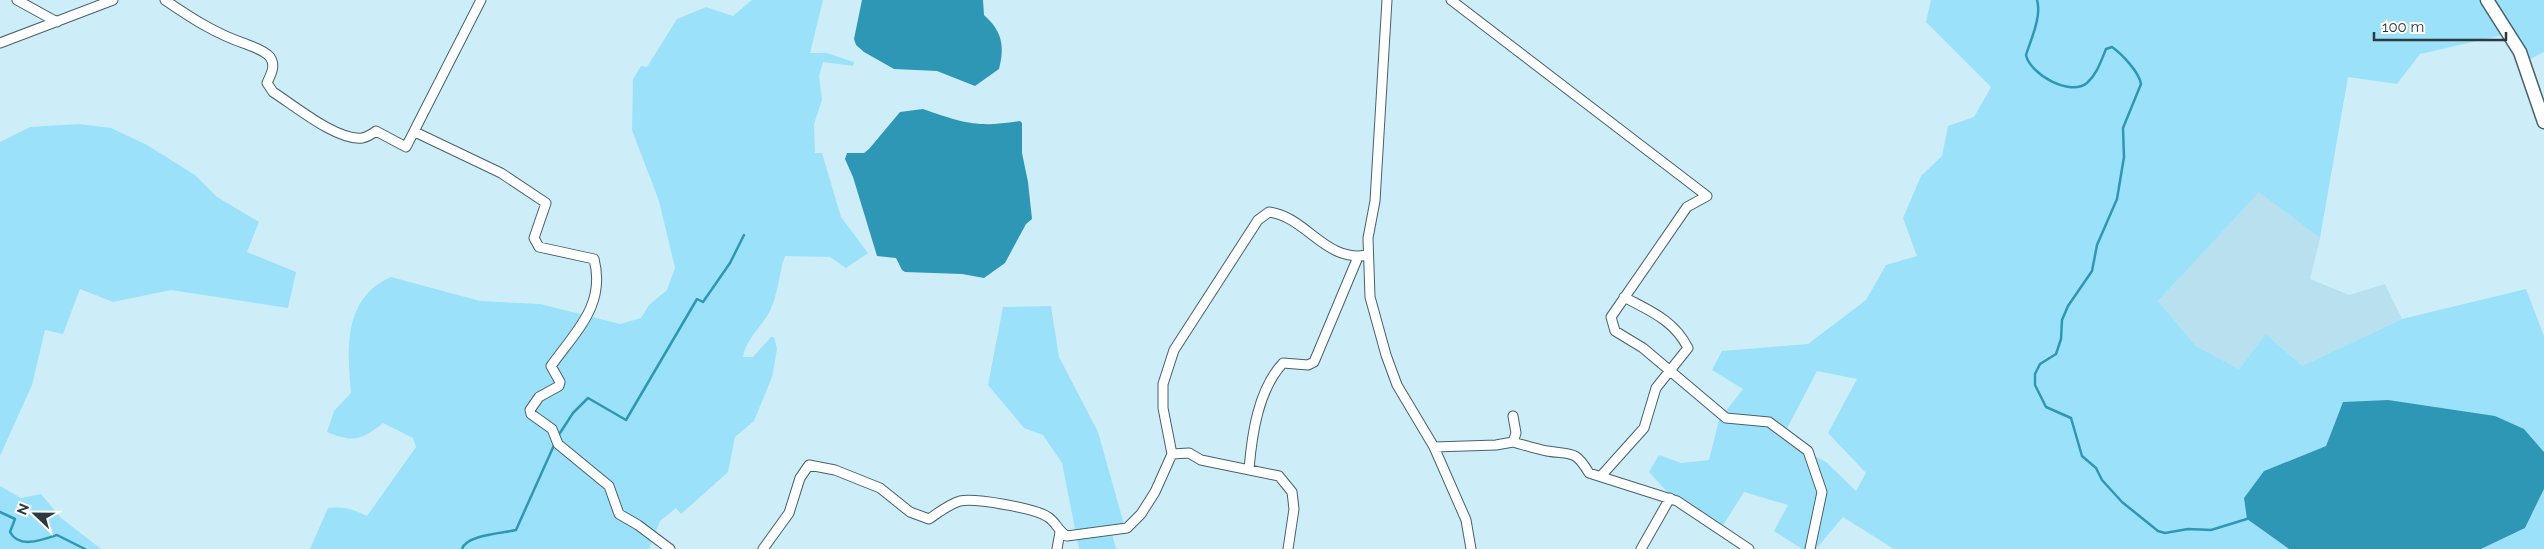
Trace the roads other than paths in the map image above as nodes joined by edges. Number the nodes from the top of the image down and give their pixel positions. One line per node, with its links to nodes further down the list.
1 (17, 0): 8 (street)
2 (113, 0): 8 (street)
3 (165, 0): 11 (street)
4 (481, 0): 11 (street)
5 (1387, 0): 12 (street)
6 (1451, 0): 14 (street)
7 (2487, 0): 10 (street)
8 (57, 22): 9 (street)
9 (0, 43)
10 (2544, 122)
11 (415, 132): 24 (street)
12 (1368, 255): 13 (street); 18 (street)
13 (1358, 257): 19 (street); 20 (street)
14 (1624, 296): 15 (street); 15 (street)
15 (1671, 370): 21 (street); 31 (street)
16 (1513, 416): 17 (street)
17 (1513, 442): 18 (street); 21 (street)
18 (1434, 447): 28 (street)
19 (1172, 454): 20 (street); 23 (street)
20 (1249, 469): 27 (street)
21 (1602, 476): 22 (street)
22 (1670, 498): 29 (street); 30 (street)
23 (1060, 532): 25 (street); 26 (street)
24 (670, 549)
25 (763, 549)
26 (1057, 549)
27 (1288, 549)
28 (1472, 549)
29 (1641, 549)
30 (1749, 549)
31 (1810, 549)

